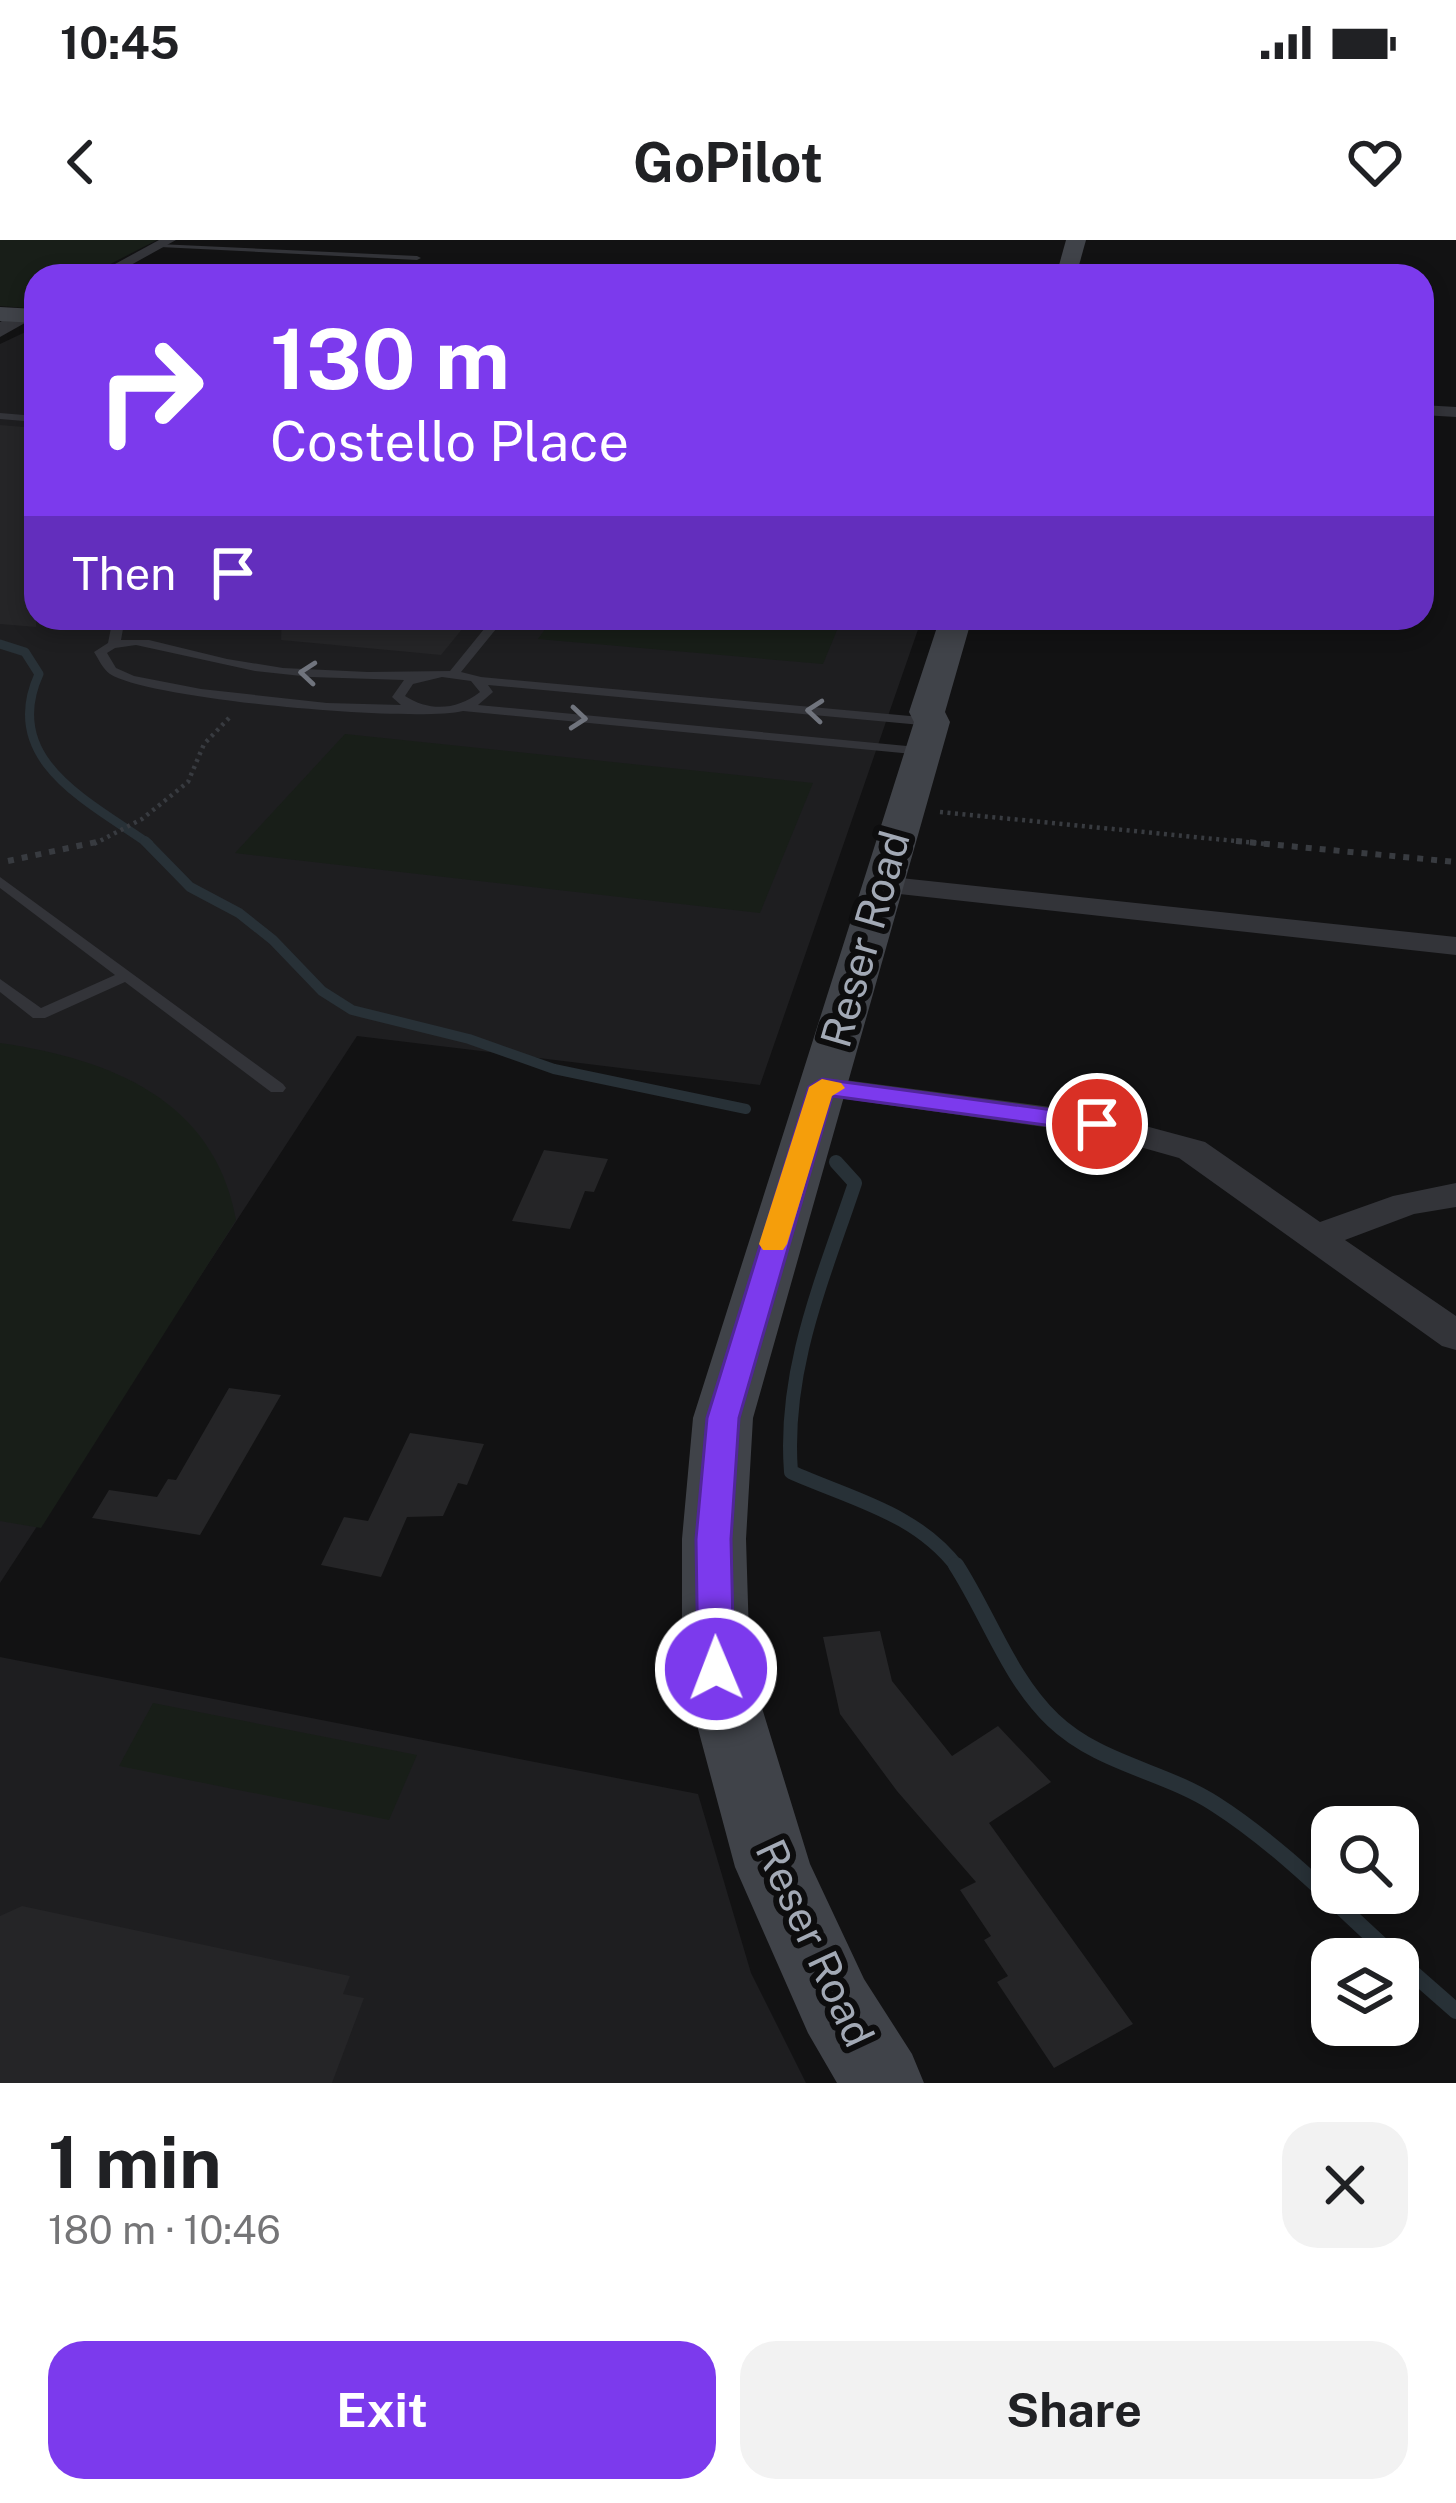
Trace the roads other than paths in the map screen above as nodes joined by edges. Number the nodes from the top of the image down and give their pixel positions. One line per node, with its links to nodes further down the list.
1 (165, 242): 2 (lane); 3 (street)
2 (417, 258)
3 (123, 264)
4 (117, 630): 7 (lane)
5 (489, 630): 8 (lane)
6 (952, 630): 15 (main road, Reser Road)
7 (114, 643): 9 (lane, one-way to 7); 13 (lane)
8 (454, 674): 9 (lane); 10 (lane)
9 (425, 676): 13 (lane)
10 (481, 681): 11 (lane); 12 (lane)
11 (752, 705): 14 (lane); 15 (lane, one-way to 11)
12 (462, 707): 13 (lane); 14 (lane, one-way to 14)
13 (419, 709)
14 (739, 734): 15 (lane)
15 (927, 737): 17 (main road, Reser Road)
16 (0, 881): 19 (lane)
17 (881, 885): 18 (street); 21 (main road, Reser Road)
18 (1456, 946)
19 (127, 975): 20 (lane); 22 (lane)
20 (0, 984)
21 (822, 1087): 24 (street); 26 (main road, Reser Road)
22 (277, 1088)
23 (1456, 1195): 24 (street)
24 (1319, 1236): 25 (street)
25 (1456, 1336)
26 (883, 2083)

